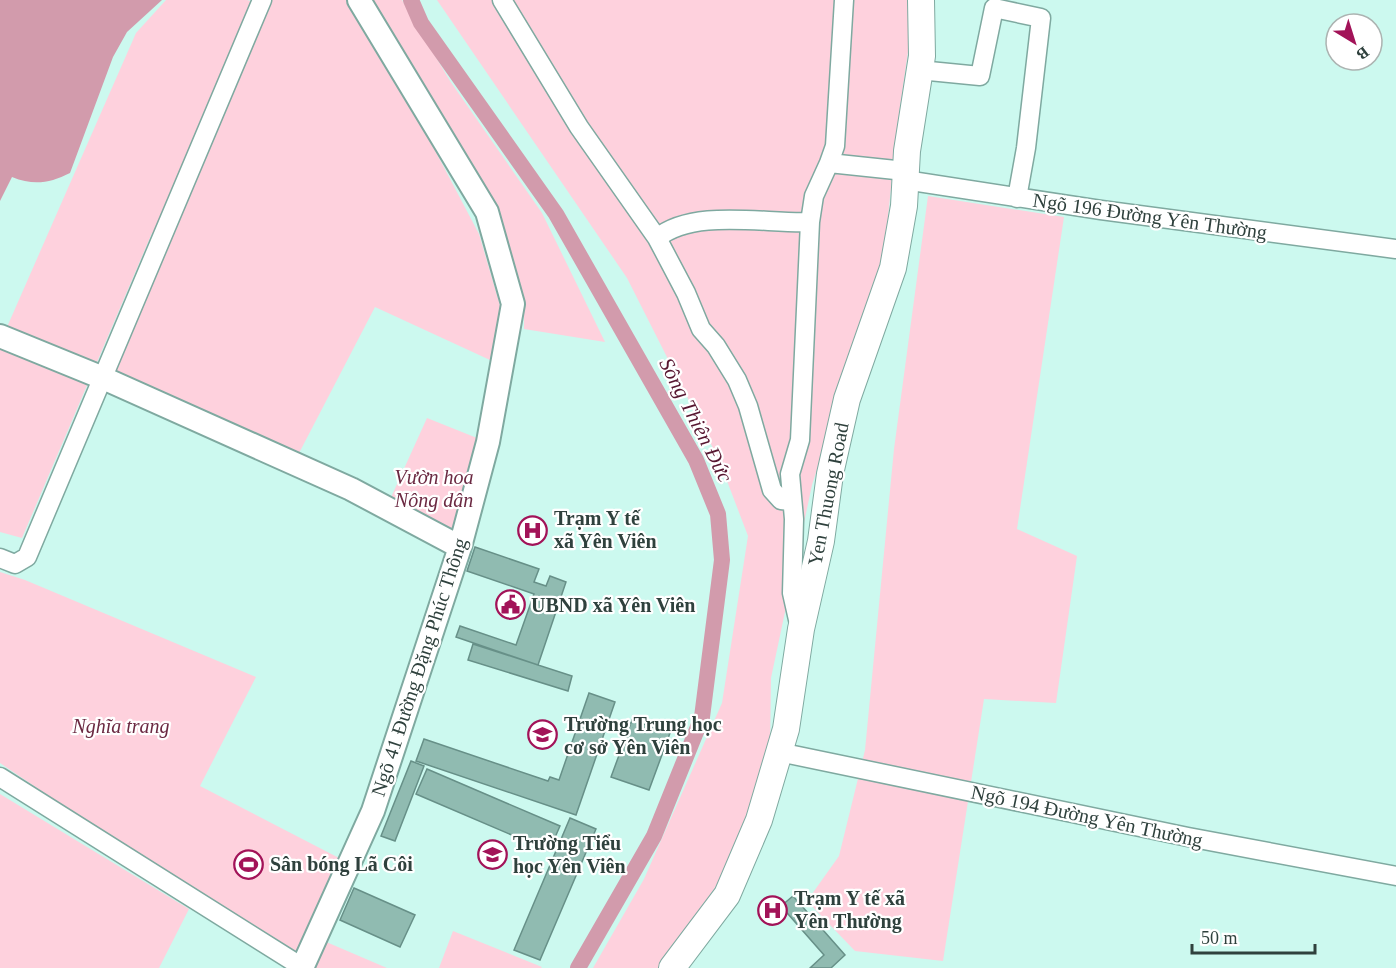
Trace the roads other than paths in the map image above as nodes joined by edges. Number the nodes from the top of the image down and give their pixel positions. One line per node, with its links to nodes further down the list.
1 (262, 0): 16 (street)
2 (359, 0): 18 (street, Ngõ 41 Đường Đặng Phúc Thông)
3 (502, 0): 13 (street)
4 (844, 0): 9 (street)
5 (911, 0): 7 (street)
6 (921, 0): 7 (main road, Yen Thuong Road)
7 (921, 33): 8 (main road, Yen Thuong Road)
8 (919, 70): 10 (main road, Yen Thuong Road); 11 (street)
9 (829, 163): 10 (street, Ngõ 196 Đường Yên Thường); 12 (street)
10 (905, 176): 11 (street, Ngõ 196 Đường Yên Thường); 20 (main road, Yen Thuong Road)
11 (1017, 198): 14 (street, Ngõ 196 Đường Yên Thường)
12 (810, 222): 13 (street); 17 (street)
13 (657, 238): 17 (street)
14 (1396, 249)
15 (0, 336): 16 (street)
16 (103, 378): 18 (street); 19 (street)
17 (790, 501): 20 (street)
18 (460, 547): 24 (street, Ngõ 41 Đường Đặng Phúc Thông)
19 (0, 558)
20 (801, 629): 21 (main road, Yen Thuong Road)
21 (779, 752): 23 (street, Ngõ 194 Đường Yên Thường); 25 (main road, Yen Thuong Road)
22 (0, 777): 24 (street)
23 (1396, 876)
24 (302, 968)
25 (672, 968)

